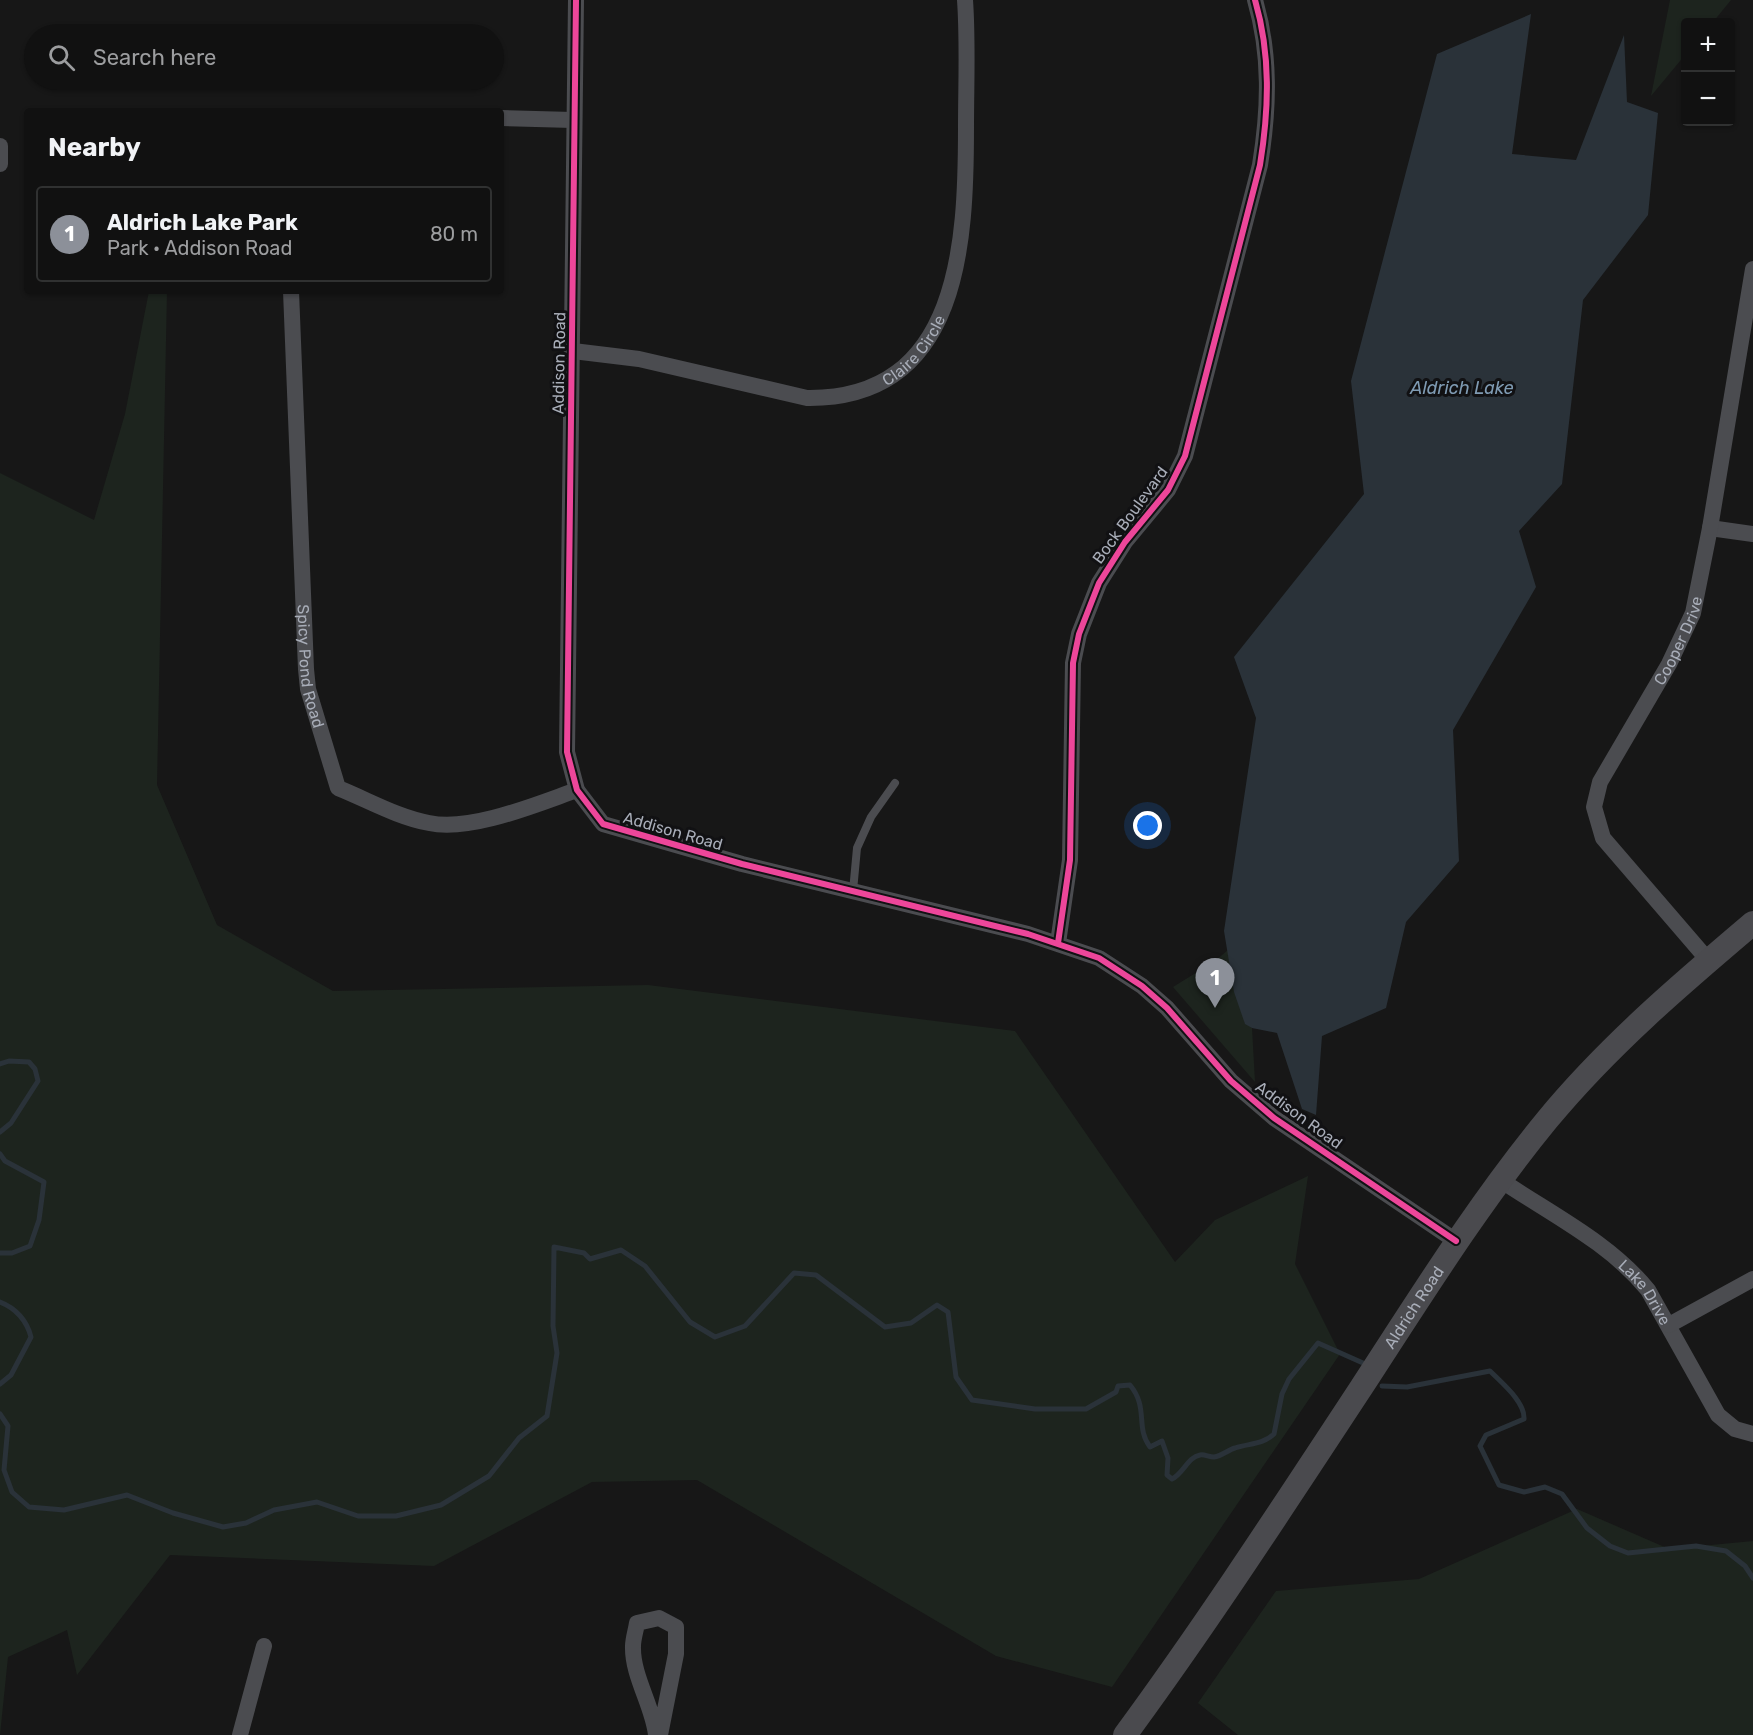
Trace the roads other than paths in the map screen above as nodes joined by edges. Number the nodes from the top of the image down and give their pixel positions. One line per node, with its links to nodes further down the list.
1 (576, 0): 5 (street, Addison Road)
2 (965, 0): 10 (street, Claire Circle)
3 (1255, 0): 17 (street, Bock Boulevard)
4 (504, 118): 5 (street)
5 (573, 120): 10 (street, Addison Road)
6 (0, 146): 7 (street)
7 (0, 164)
8 (1753, 269): 11 (street, Cooper Drive)
9 (291, 294): 14 (street, Spicy Pond Road)
10 (573, 351): 14 (street, Addison Road)
11 (1710, 528): 12 (street); 18 (street, Cooper Drive)
12 (1753, 534)
13 (895, 783): 15 (lane)
14 (576, 790): 15 (street, Addison Road)
15 (853, 891): 17 (street, Addison Road)
16 (1753, 923): 18 (main road, Aldrich Road)
17 (1058, 943): 20 (street, Addison Road)
18 (1708, 960): 19 (main road, Aldrich Road)
19 (1502, 1181): 20 (main road, Aldrich Road); 22 (street, Lake Drive)
20 (1456, 1241): 27 (main road, Aldrich Road)
21 (1753, 1279): 22 (street)
22 (1669, 1325): 23 (street, Lake Drive)
23 (1753, 1434)
24 (264, 1646): 25 (street)
25 (240, 1735)
26 (658, 1735): 26 (street)
27 (1125, 1735)

